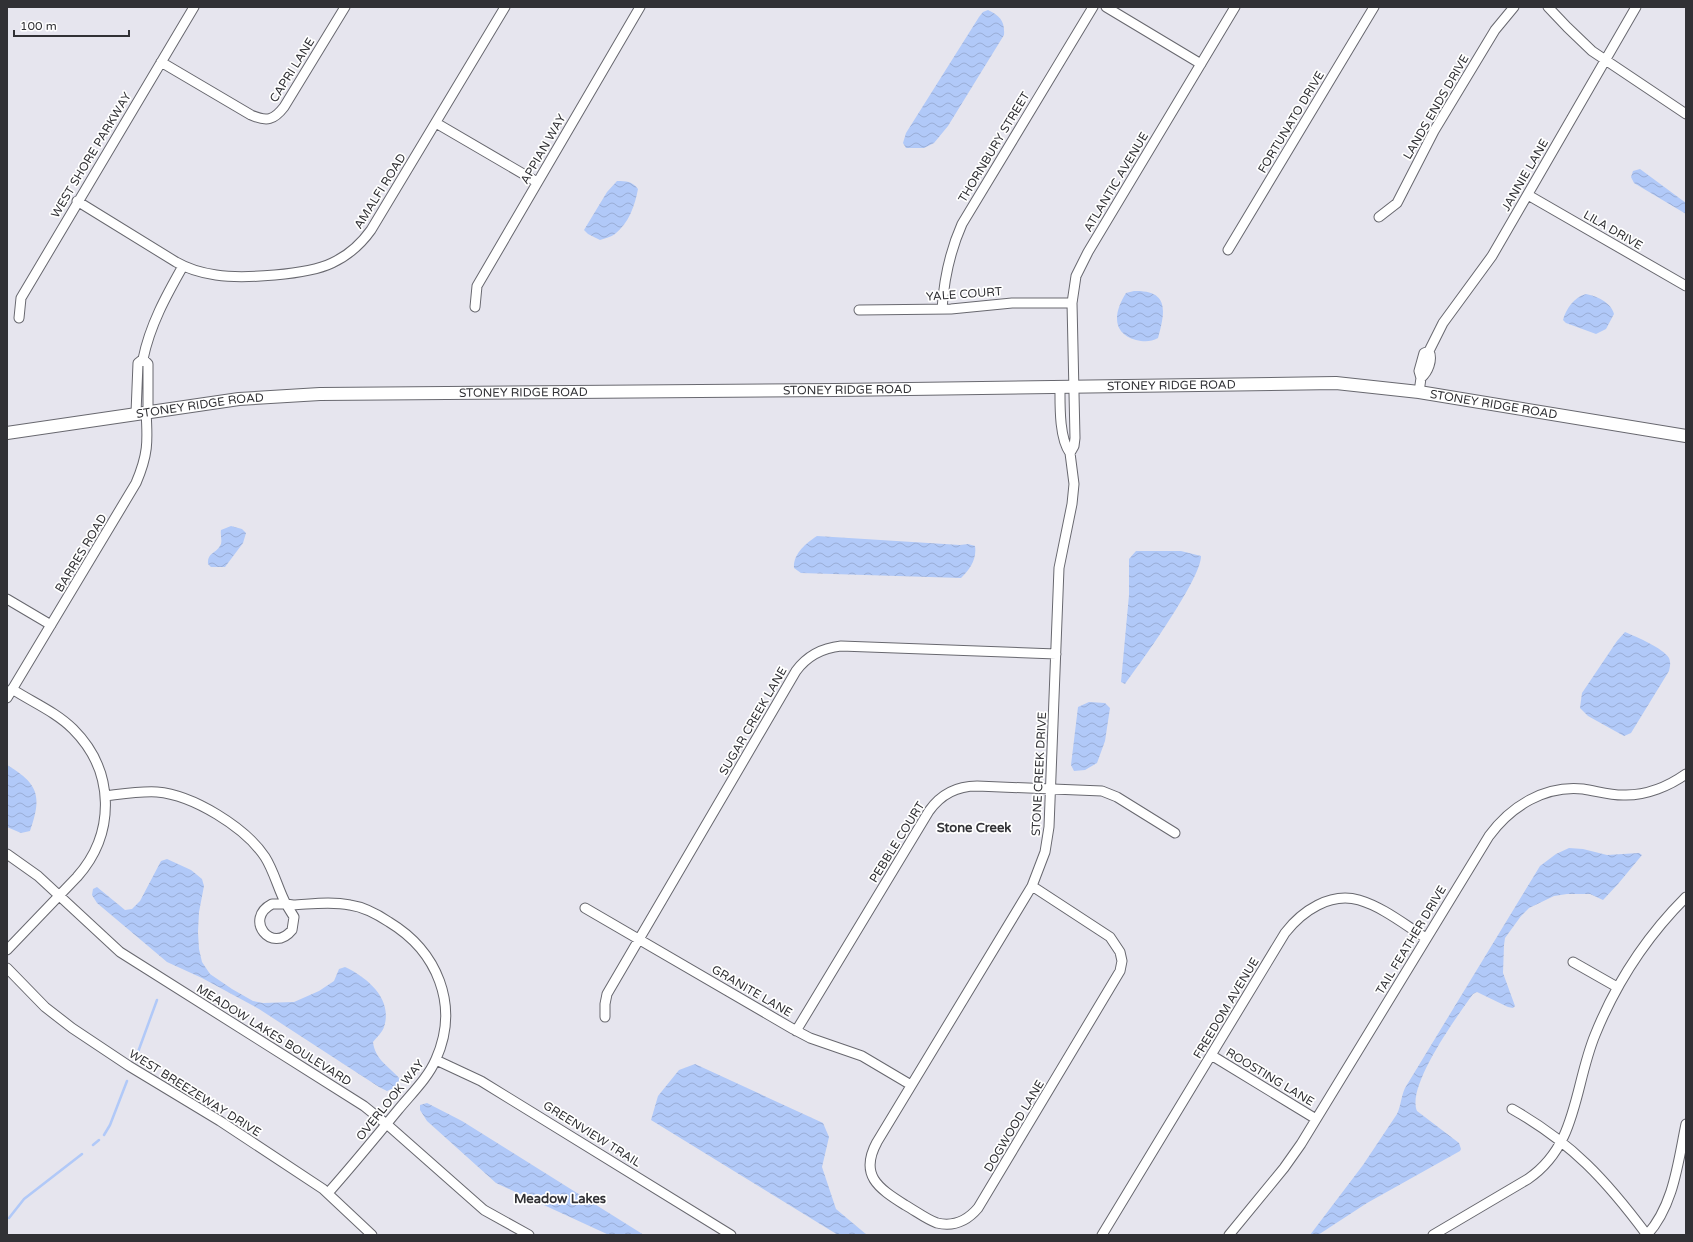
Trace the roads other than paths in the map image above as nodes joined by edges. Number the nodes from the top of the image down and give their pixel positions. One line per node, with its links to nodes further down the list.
1 (194, 7): 13 (street, WEST SHORE PARKWAY)
2 (345, 7): 13 (street, CAPRI LANE)
3 (505, 7): 16 (street, AMALFI ROAD)
4 (640, 7): 17 (street, APPIAN WAY)
5 (1093, 7): 26 (street, THORNBURY STREET)
6 (1106, 7): 14 (street)
7 (1235, 7): 14 (street, ATLANTIC AVENUE)
8 (1374, 7): 21 (street, FORTUNATO DRIVE)
9 (1514, 7): 20 (street, LANDS ENDS DRIVE)
10 (1548, 7): 12 (street)
11 (1636, 7): 12 (street, JANNIE LANE)
12 (1605, 61): 15 (street); 18 (street, JANNIE LANE)
13 (161, 62): 19 (street, WEST SHORE PARKWAY)
14 (1201, 64): 24 (street, ATLANTIC AVENUE)
15 (1686, 114)
16 (436, 122): 17 (street); 22 (street, AMALFI ROAD)
17 (537, 182): 25 (street, APPIAN WAY)
18 (1528, 195): 23 (street, LILA DRIVE); 31 (street, JANNIE LANE)
19 (77, 202): 22 (street, AMALFI ROAD); 28 (street, WEST SHORE PARKWAY)
20 (1379, 217)
21 (1228, 250)
22 (183, 266): 32 (street, BARRES ROAD)
23 (1686, 286)
24 (1072, 303): 26 (street, YALE COURT); 30 (street, ATLANTIC AVENUE)
25 (475, 306)
26 (942, 309): 27 (street, YALE COURT)
27 (859, 310)
28 (19, 318)
29 (1060, 386): 30 (street, STONEY RIDGE ROAD); 32 (street, STONEY RIDGE ROAD); 35 (street, STONE CREEK DRIVE)
30 (1073, 386): 31 (street, STONEY RIDGE ROAD); 35 (street, STONE CREEK DRIVE)
31 (1418, 392): 34 (street, STONEY RIDGE ROAD)
32 (143, 412): 33 (street, STONEY RIDGE ROAD); 37 (street, BARRES ROAD)
33 (7, 433)
34 (1686, 436)
35 (1070, 453): 38 (street, STONE CREEK DRIVE)
36 (7, 599): 37 (street)
37 (51, 626): 39 (street, BARRES ROAD)
38 (1056, 654): 42 (street, STONE CREEK DRIVE); 51 (street, SUGAR CREEK LANE)
39 (12, 689): 40 (street, BARRES ROAD); 43 (street)
40 (7, 698)
41 (1685, 776): 50 (street, TAIL FEATHER DRIVE)
42 (1051, 789): 44 (street, PEBBLE COURT); 46 (street, STONE CREEK DRIVE); 57 (street, PEBBLE COURT)
43 (105, 796): 47 (street); 59 (street, OVERLOOK WAY)
44 (1175, 833)
45 (7, 854): 47 (street, MEADOW LAKES BOULEVARD)
46 (1032, 886): 60 (street, STONE CREEK DRIVE); 60 (street, DOGWOOD LANE)
47 (60, 895): 52 (street); 63 (street, MEADOW LAKES BOULEVARD)
48 (1686, 897): 55 (street)
49 (585, 908): 51 (street, GRANITE LANE)
50 (1426, 938): 58 (street, FREEDOM AVENUE); 62 (street, TAIL FEATHER DRIVE)
51 (639, 939): 56 (street, SUGAR CREEK LANE); 57 (street, GRANITE LANE)
52 (7, 950)
53 (1573, 962): 55 (street)
54 (7, 968): 66 (street, WEST BREEZEWAY DRIVE)
55 (1617, 987): 65 (street)
56 (605, 1017)
57 (796, 1030): 60 (street, GRANITE LANE)
58 (1211, 1055): 62 (street, ROOSTING LANE); 70 (street, FREEDOM AVENUE)
59 (436, 1060): 63 (street, OVERLOOK WAY); 69 (street, GREENVIEW TRAIL)
60 (911, 1085)
61 (1512, 1108): 65 (street)
62 (1316, 1119): 71 (street, TAIL FEATHER DRIVE)
63 (386, 1124): 66 (street, OVERLOOK WAY); 68 (street, MEADOW LAKES BOULEVARD)
64 (1686, 1124): 73 (street)
65 (1562, 1142): 72 (street); 73 (street)
66 (328, 1193): 67 (street, WEST BREEZEWAY DRIVE)
67 (372, 1235)
68 (529, 1235)
69 (731, 1235)
70 (1102, 1235)
71 (1229, 1235)
72 (1433, 1235)
73 (1647, 1235)

